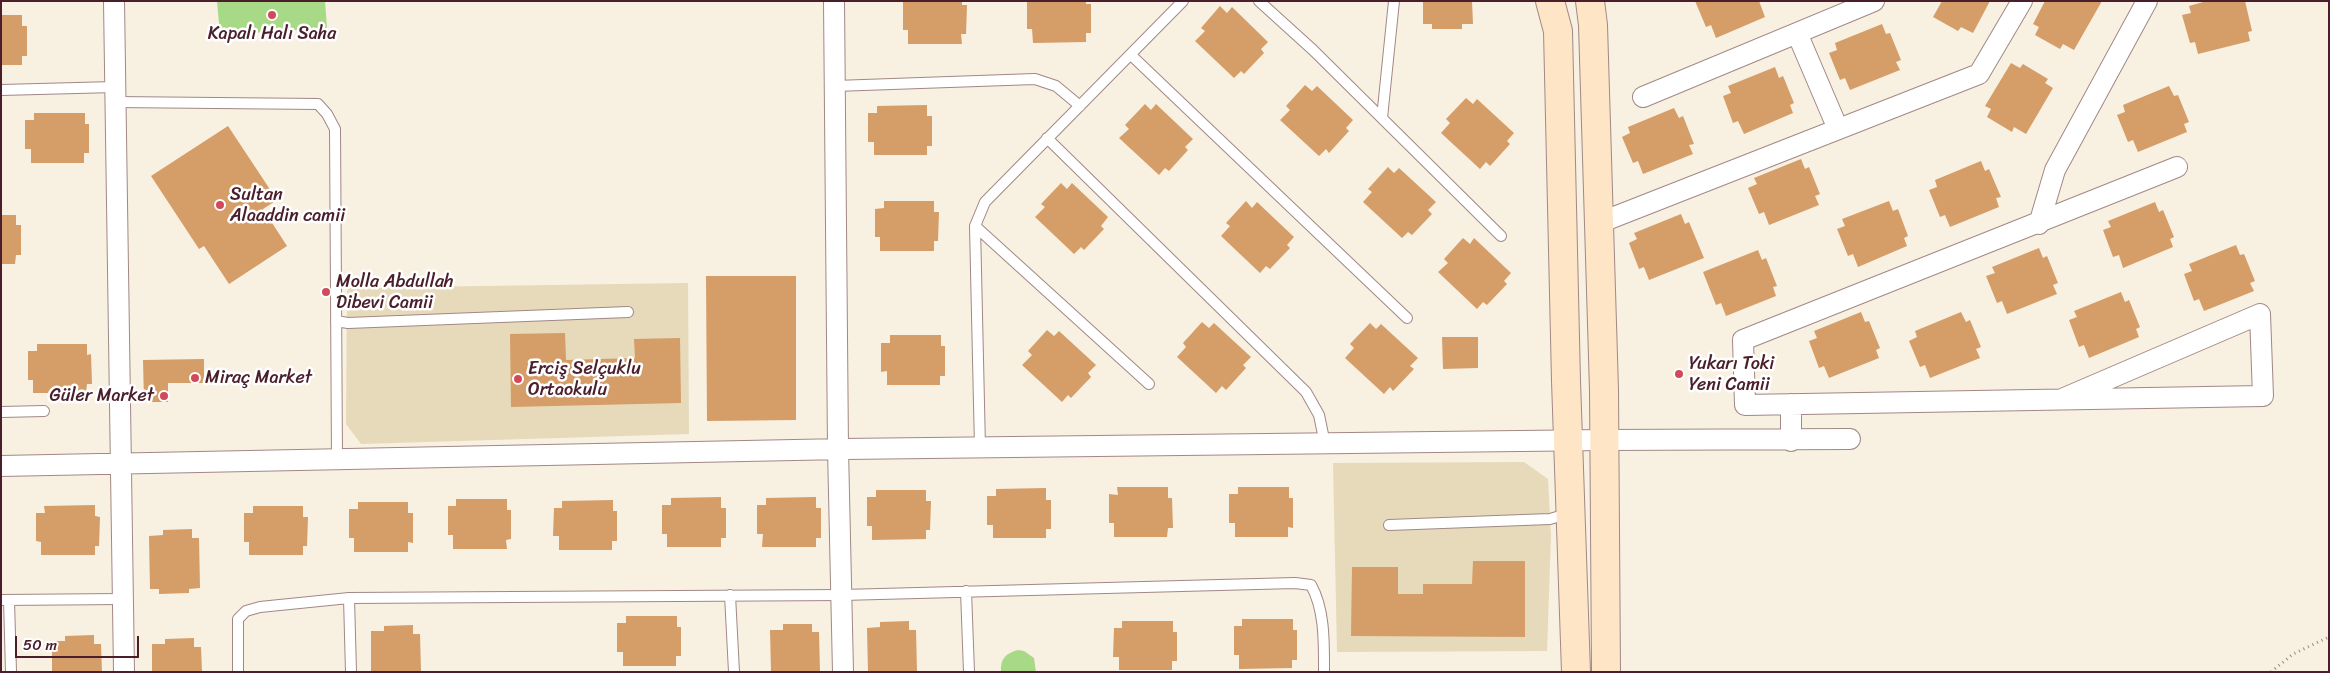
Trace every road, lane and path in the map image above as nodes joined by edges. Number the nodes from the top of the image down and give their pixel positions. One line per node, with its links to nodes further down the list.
1 (114, 1): 15 (street)
2 (834, 1): 13 (street)
3 (1183, 1): 12 (lane)
4 (1259, 1): 18 (lane)
5 (1394, 1): 18 (lane)
6 (1550, 1): 37 (street)
7 (1590, 1): 22 (street)
8 (1874, 1): 11 (street)
9 (2022, 1): 19 (street)
10 (2147, 1): 23 (street)
11 (1797, 33): 16 (street); 19 (street)
12 (1131, 55): 17 (lane); 27 (lane)
13 (835, 86): 17 (lane); 40 (street)
14 (1, 90): 15 (lane)
15 (115, 95): 28 (lane); 42 (street)
16 (1642, 97)
17 (1080, 106): 20 (lane)
18 (1382, 118): 25 (lane)
19 (1838, 129): 22 (street)
20 (1047, 138): 24 (lane); 38 (lane)
21 (2177, 167): 23 (street)
22 (1599, 223): 34 (street)
23 (2039, 224): 31 (street)
24 (975, 226): 29 (lane); 39 (lane)
25 (1501, 236)
26 (628, 312): 28 (lane)
27 (1407, 318)
28 (336, 321): 41 (lane)
29 (1149, 384)
30 (2062, 399): 30 (street); 31 (street)
31 (1791, 404): 35 (street)
32 (44, 411): 33 (lane)
33 (1, 412)
34 (1604, 440): 35 (street); 37 (street); 62 (street)
35 (1791, 440): 36 (street)
36 (1850, 440)
37 (1568, 442): 38 (street); 44 (street)
38 (1325, 444): 39 (street)
39 (980, 448): 40 (street)
40 (838, 449): 41 (street); 47 (street)
41 (337, 460): 42 (street)
42 (120, 464): 43 (street); 50 (street)
43 (1, 466)
44 (1571, 513): 45 (lane); 61 (street)
45 (1389, 526)
46 (966, 591): 47 (lane); 59 (lane); 60 (lane)
47 (842, 595): 48 (lane); 58 (street)
48 (730, 596): 49 (lane); 57 (lane)
49 (348, 598): 55 (lane); 56 (lane)
50 (122, 599): 51 (lane); 54 (street)
51 (5, 600): 53 (lane)
52 (2329, 637): 63 (path)
53 (11, 672)
54 (124, 672)
55 (238, 672)
56 (350, 672)
57 (734, 672)
58 (843, 672)
59 (968, 672)
60 (1324, 672)
61 (1576, 672)
62 (1606, 672)
63 (2271, 672)

